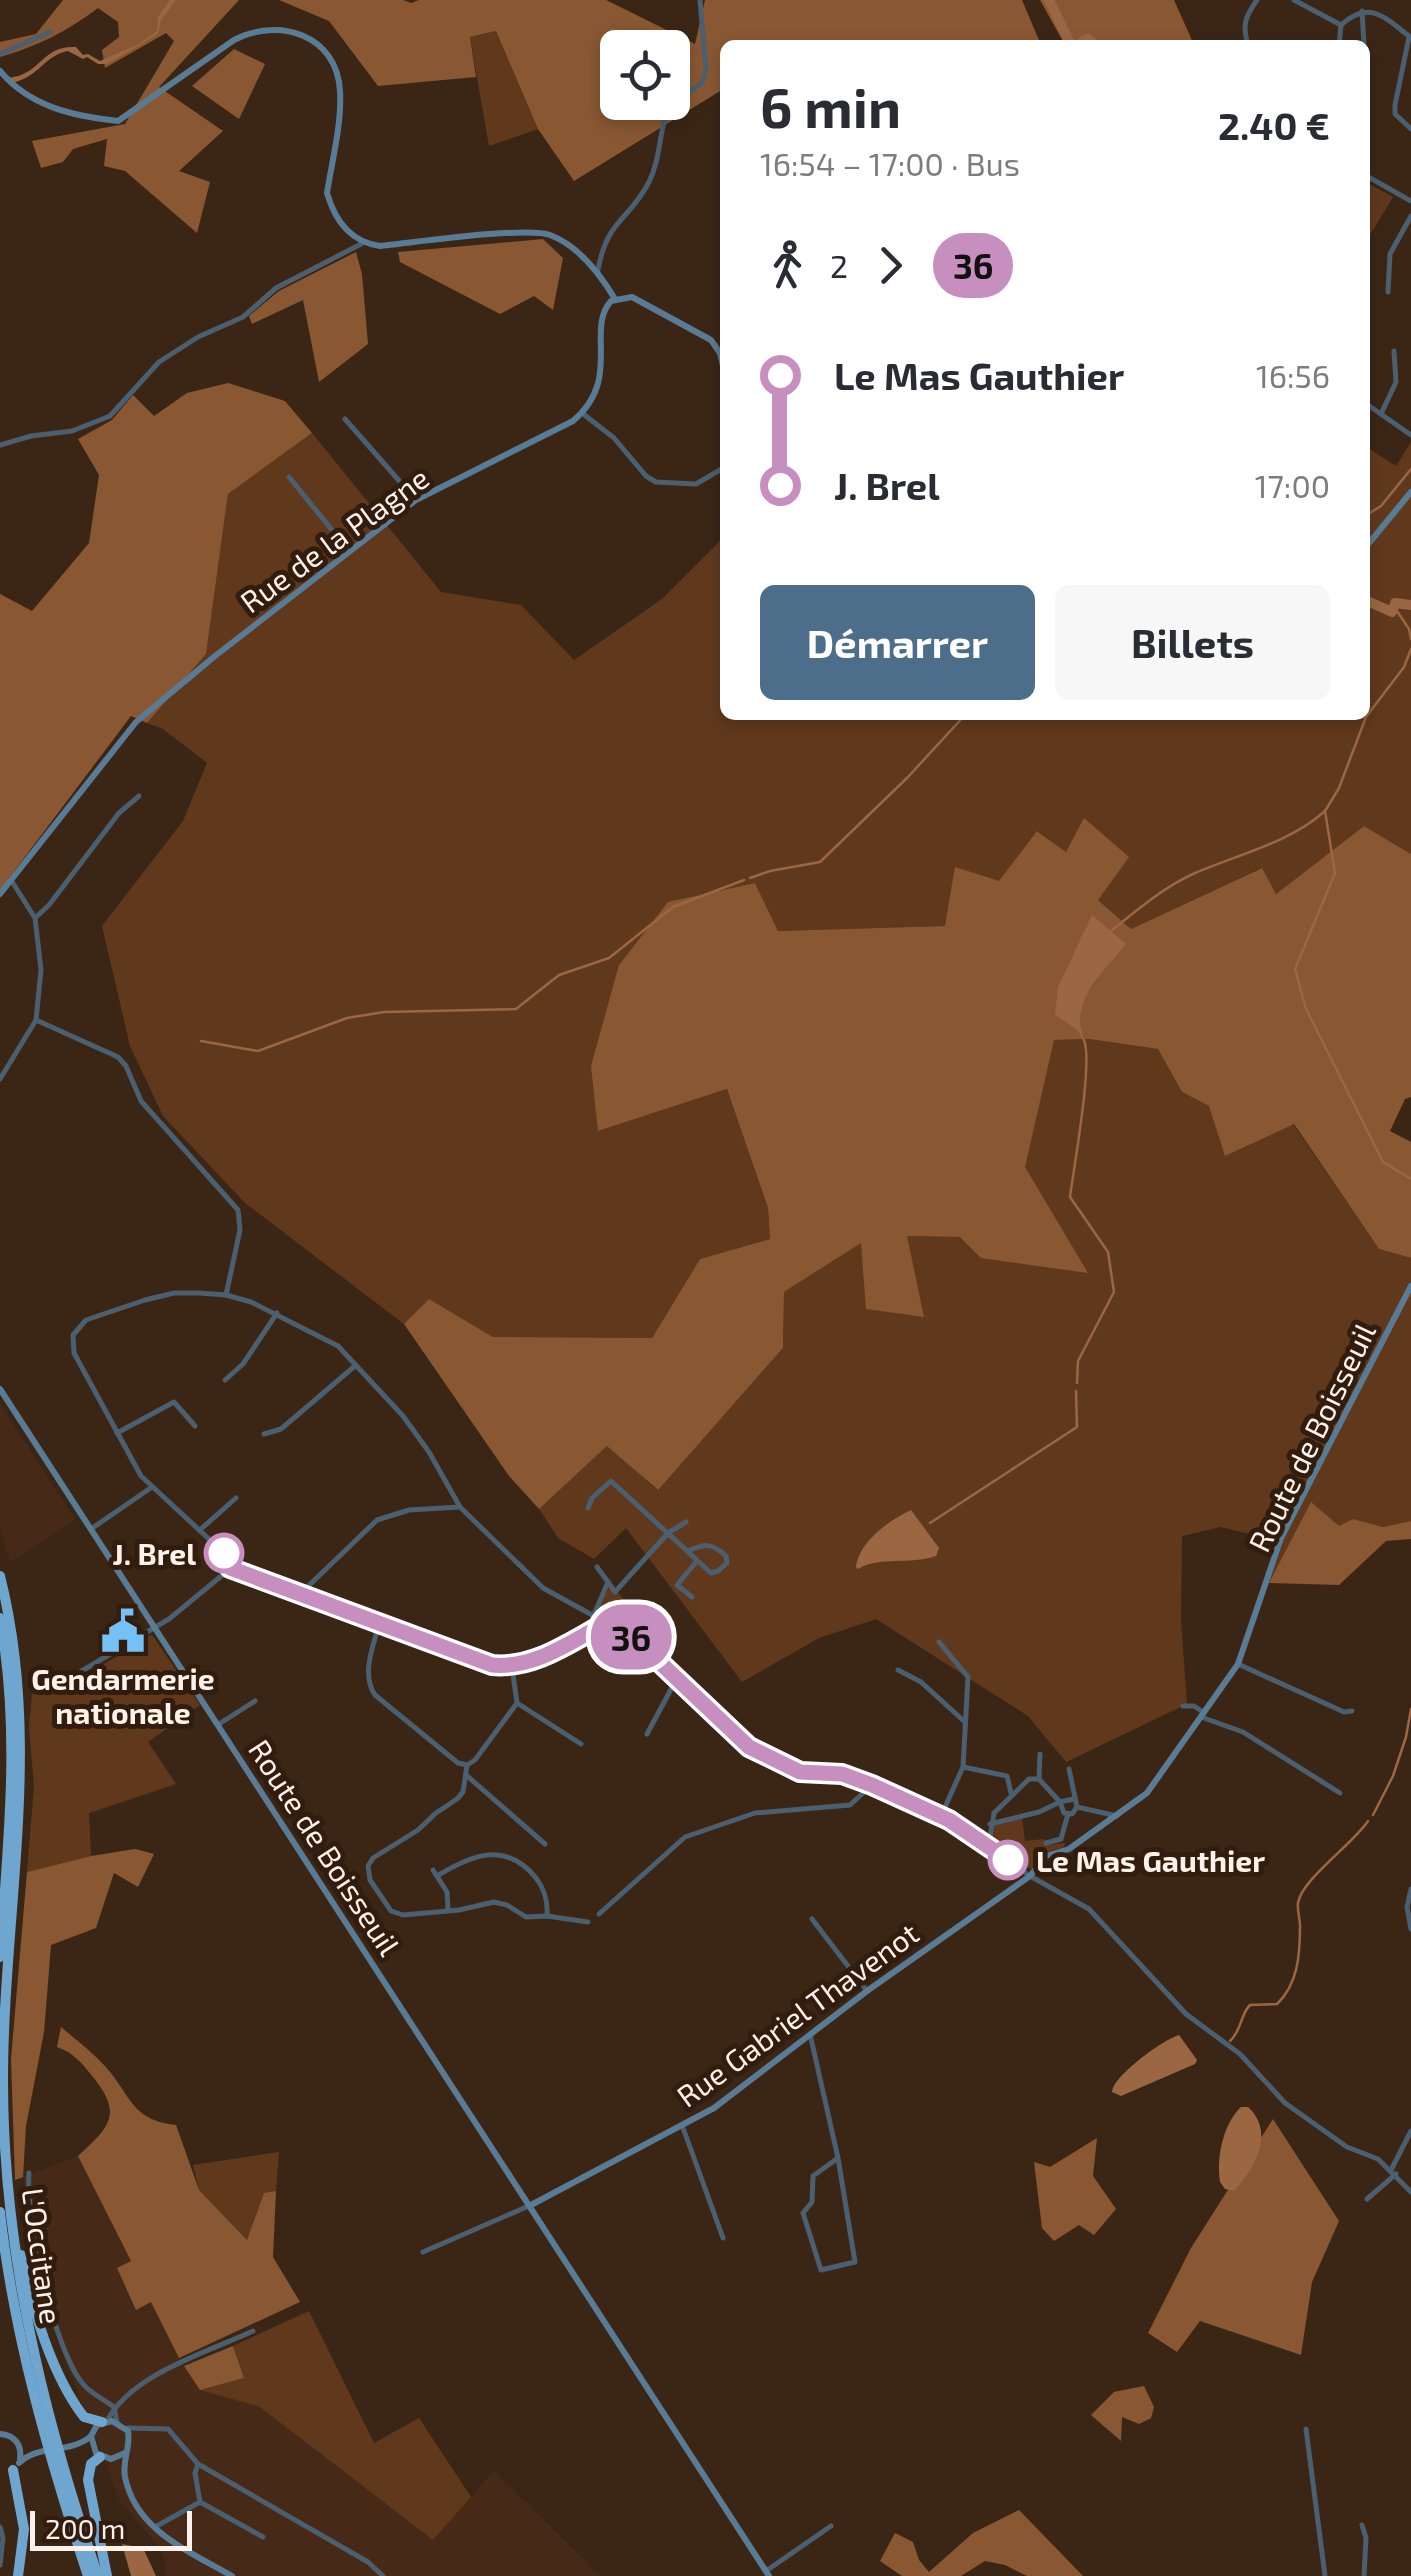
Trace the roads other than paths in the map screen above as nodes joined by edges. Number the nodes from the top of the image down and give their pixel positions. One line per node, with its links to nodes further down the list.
1 (700, 0): 18 (street)
2 (1257, 0): 8 (street)
3 (1294, 0): 5 (street)
4 (1362, 10): 5 (street); 7 (street); 10 (street)
5 (1341, 26): 9 (street)
6 (50, 32): 11 (street)
7 (1410, 37): 13 (street)
8 (1247, 40)
9 (1340, 40)
10 (1364, 40)
11 (0, 54)
12 (0, 71): 17 (main road)
13 (1411, 129)
14 (1370, 178): 15 (street)
15 (1411, 201)
16 (1411, 216): 19 (street)
17 (362, 244): 18 (main road); 28 (street)
18 (598, 270): 20 (main road)
19 (1388, 292)
20 (615, 299): 21 (main road); 24 (main road)
21 (720, 349)
22 (1394, 351): 25 (street)
23 (1370, 407): 25 (street)
24 (582, 413): 29 (street); 32 (main road, Rue de la Plagne)
25 (1381, 414): 27 (street)
26 (345, 419): 32 (street)
27 (1411, 435)
28 (0, 444)
29 (720, 470)
30 (289, 477): 34 (street)
31 (1411, 492): 33 (main road)
32 (416, 500): 34 (main road, Rue de la Plagne)
33 (1370, 542)
34 (349, 551): 36 (main road, Rue de la Plagne)
35 (139, 796): 38 (street)
36 (11, 880): 37 (main road, Rue de la Plagne); 38 (street)
37 (0, 894)
38 (35, 918): 39 (street)
39 (36, 1020): 40 (street); 42 (street)
40 (0, 1079)
41 (1411, 1286): 72 (main road, Route de Boisseuil)
42 (226, 1294): 43 (street); 48 (street)
43 (277, 1314): 44 (street); 45 (street)
44 (357, 1364): 49 (street); 52 (street)
45 (225, 1380)
46 (0, 1389): 55 (main road, Route de Boisseuil)
47 (194, 1426): 48 (street)
48 (117, 1434): 50 (street)
49 (264, 1434)
50 (152, 1488): 55 (street); 56 (street)
51 (236, 1498): 56 (street)
52 (460, 1507): 64 (street); 66 (street)
53 (588, 1508): 57 (street)
54 (686, 1522): 57 (street)
55 (91, 1529): 70 (main road, Route de Boisseuil)
56 (200, 1530): 61 (street)
57 (668, 1533): 58 (street); 63 (street)
58 (687, 1551): 59 (street); 59 (street)
59 (698, 1561): 65 (street)
60 (597, 1567): 63 (street)
61 (230, 1568): 64 (street); 70 (street)
62 (0, 1576): 123 (highway, L'Occitane)
63 (608, 1582): 66 (street)
64 (300, 1594): 68 (street)
65 (692, 1598)
66 (592, 1617): 69 (street)
67 (0, 1618): 114 (highway)
68 (378, 1624): 73 (street); 87 (street)
69 (604, 1624): 73 (street); 76 (street)
70 (155, 1627): 75 (street); 83 (main road, Route de Boisseuil)
71 (938, 1642): 82 (street)
72 (1238, 1664): 80 (street); 81 (main road, Route de Boisseuil)
73 (512, 1666): 78 (street)
74 (898, 1670): 82 (street)
75 (75, 1675)
76 (676, 1680): 84 (street); 92 (street)
77 (254, 1701): 83 (street)
78 (517, 1703): 85 (street); 87 (street)
79 (1183, 1706): 81 (street)
80 (1352, 1711)
81 (1202, 1714): 94 (street); 99 (main road, Route de Boisseuil)
82 (965, 1722): 88 (street)
83 (218, 1724): 125 (main road, Route de Boisseuil)
84 (648, 1734)
85 (581, 1744)
86 (1040, 1754): 91 (street)
87 (467, 1765): 90 (street)
88 (963, 1767): 93 (street); 98 (street)
89 (1069, 1769): 96 (street)
90 (466, 1774): 103 (street); 108 (street)
91 (1039, 1779): 93 (street); 95 (street)
92 (872, 1785): 98 (street); 109 (street)
93 (1012, 1793): 100 (street)
94 (1340, 1793)
95 (1060, 1802): 96 (street); 97 (street); 100 (street)
96 (1075, 1803): 97 (street); 99 (street)
97 (1068, 1814): 101 (street)
98 (941, 1816): 104 (street)
99 (1117, 1816): 105 (main road, Route de Boisseuil)
100 (990, 1824): 104 (street)
101 (1061, 1839): 102 (street); 105 (street)
102 (1046, 1843)
103 (545, 1844)
104 (989, 1845): 106 (street)
105 (1072, 1846): 106 (main road, Route de Boisseuil)
106 (1030, 1876): 115 (main road, Rue Gabriel Thavenot); 120 (street)
107 (1411, 1890): 113 (street)
108 (448, 1910): 110 (street); 110 (street)
109 (600, 1914)
110 (547, 1916): 112 (street)
111 (812, 1919): 115 (street)
112 (588, 1922)
113 (1411, 1929)
114 (0, 1957)
115 (867, 1991): 116 (main road, Rue Gabriel Thavenot)
116 (810, 2034): 117 (main road, Rue Gabriel Thavenot); 119 (street)
117 (682, 2125): 125 (main road, Rue Gabriel Thavenot); 127 (street)
118 (1411, 2131): 120 (street)
119 (838, 2158): 119 (street)
120 (1393, 2172): 122 (street); 124 (street)
121 (29, 2173): 130 (street)
122 (1411, 2192)
123 (8, 2193): 131 (highway); 160 (highway, L'Occitane)
124 (1366, 2199)
125 (531, 2205): 128 (street); 156 (main road, Route de Boisseuil)
126 (0, 2212): 147 (highway, L'Occitane)
127 (723, 2238)
128 (423, 2252)
129 (253, 2331): 130 (street)
130 (114, 2407): 131 (street); 132 (street)
131 (105, 2421): 132 (main road); 137 (main road)
132 (117, 2422): 133 (main road)
133 (125, 2428): 135 (street); 138 (main road)
134 (1306, 2429): 164 (street)
135 (143, 2430): 138 (street); 144 (street)
136 (0, 2434): 140 (main road)
137 (91, 2436): 139 (main road); 143 (main road)
138 (130, 2440): 142 (main road)
139 (75, 2446): 141 (main road); 143 (main road)
140 (20, 2448): 141 (main road); 145 (main road)
141 (37, 2452): 145 (main road)
142 (124, 2453): 143 (main road); 152 (main road)
143 (102, 2455): 161 (highway); 162 (main road)
144 (198, 2464): 146 (street); 163 (street)
145 (11, 2468): 157 (highway)
146 (200, 2502): 148 (street); 153 (street)
147 (68, 2514): 158 (highway); 159 (highway, L'Occitane)
148 (166, 2522): 152 (street); 154 (street)
149 (1362, 2525): 165 (street)
150 (831, 2526): 156 (street)
151 (0, 2527): 155 (street)
152 (152, 2528): 154 (main road)
153 (263, 2537)
154 (167, 2538): 162 (main road)
155 (0, 2565)
156 (768, 2574)
157 (15, 2576)
158 (80, 2576)
159 (88, 2576)
160 (98, 2576)
161 (108, 2576)
162 (229, 2576)
163 (383, 2576)
164 (1325, 2576)
165 (1364, 2576)

